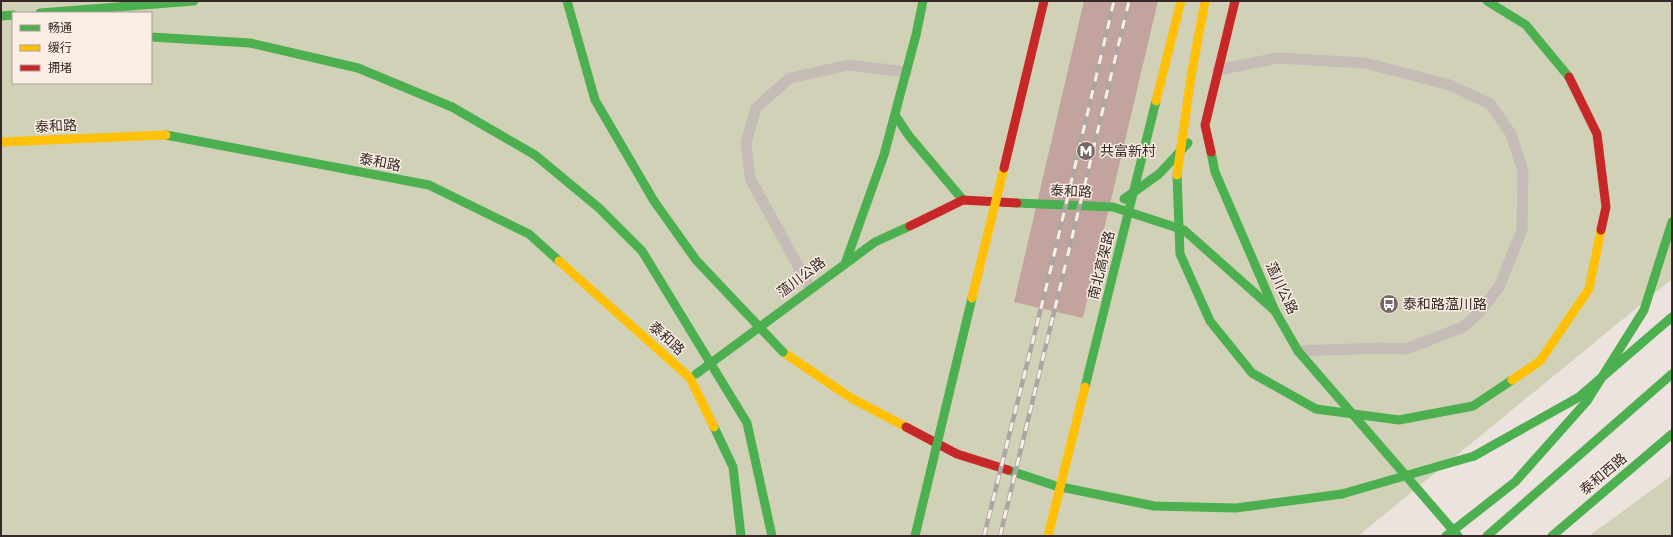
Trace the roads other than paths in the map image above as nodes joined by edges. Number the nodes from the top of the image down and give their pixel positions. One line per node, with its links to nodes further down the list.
1 (194, 1): 9 (main road)
2 (566, 1): 25 (main road, bridge)
3 (923, 1): 14 (main road, 蕰川公路)
4 (1044, 1): 30 (main road, bridge)
5 (1181, 1): 34 (main road, 南北高架路, bridge)
6 (1205, 1): 8 (main road, bridge)
7 (1236, 1): 13 (main road, 蕰川公路)
8 (1487, 1)
9 (80, 12)
10 (12, 15): 11 (main road)
11 (1, 16)
12 (152, 37): 32 (main road, bridge)
13 (1218, 70): 16 (main road, 蕰川公路); 26 (lane)
14 (906, 72): 15 (main road, 蕰川公路); 23 (lane)
15 (895, 115): 19 (main road); 22 (main road, 蕰川公路)
16 (1205, 125): 20 (main road); 24 (main road, 蕰川公路)
17 (1, 142): 28 (main road, 泰和路)
18 (992, 178): 30 (main road, bridge)
19 (964, 200): 20 (main road, 泰和路); 22 (main road, 泰和路)
20 (1113, 207): 24 (main road, 泰和路)
21 (1672, 222): 35 (main road, bridge)
22 (846, 262): 23 (main road, 蕰川公路)
23 (810, 288): 28 (main road, 蕰川公路)
24 (1275, 311): 26 (main road, 蕰川公路)
25 (1672, 317)
26 (1298, 351): 36 (main road, 蕰川公路)
27 (1672, 374): 37 (main road)
28 (690, 378): 31 (main road)
29 (1672, 434): 38 (main road, 泰和西路)
30 (923, 502): 33 (main road, bridge)
31 (741, 536)
32 (772, 536)
33 (915, 536)
34 (1048, 536)
35 (1446, 536)
36 (1458, 536)
37 (1486, 536)
38 (1552, 536)

